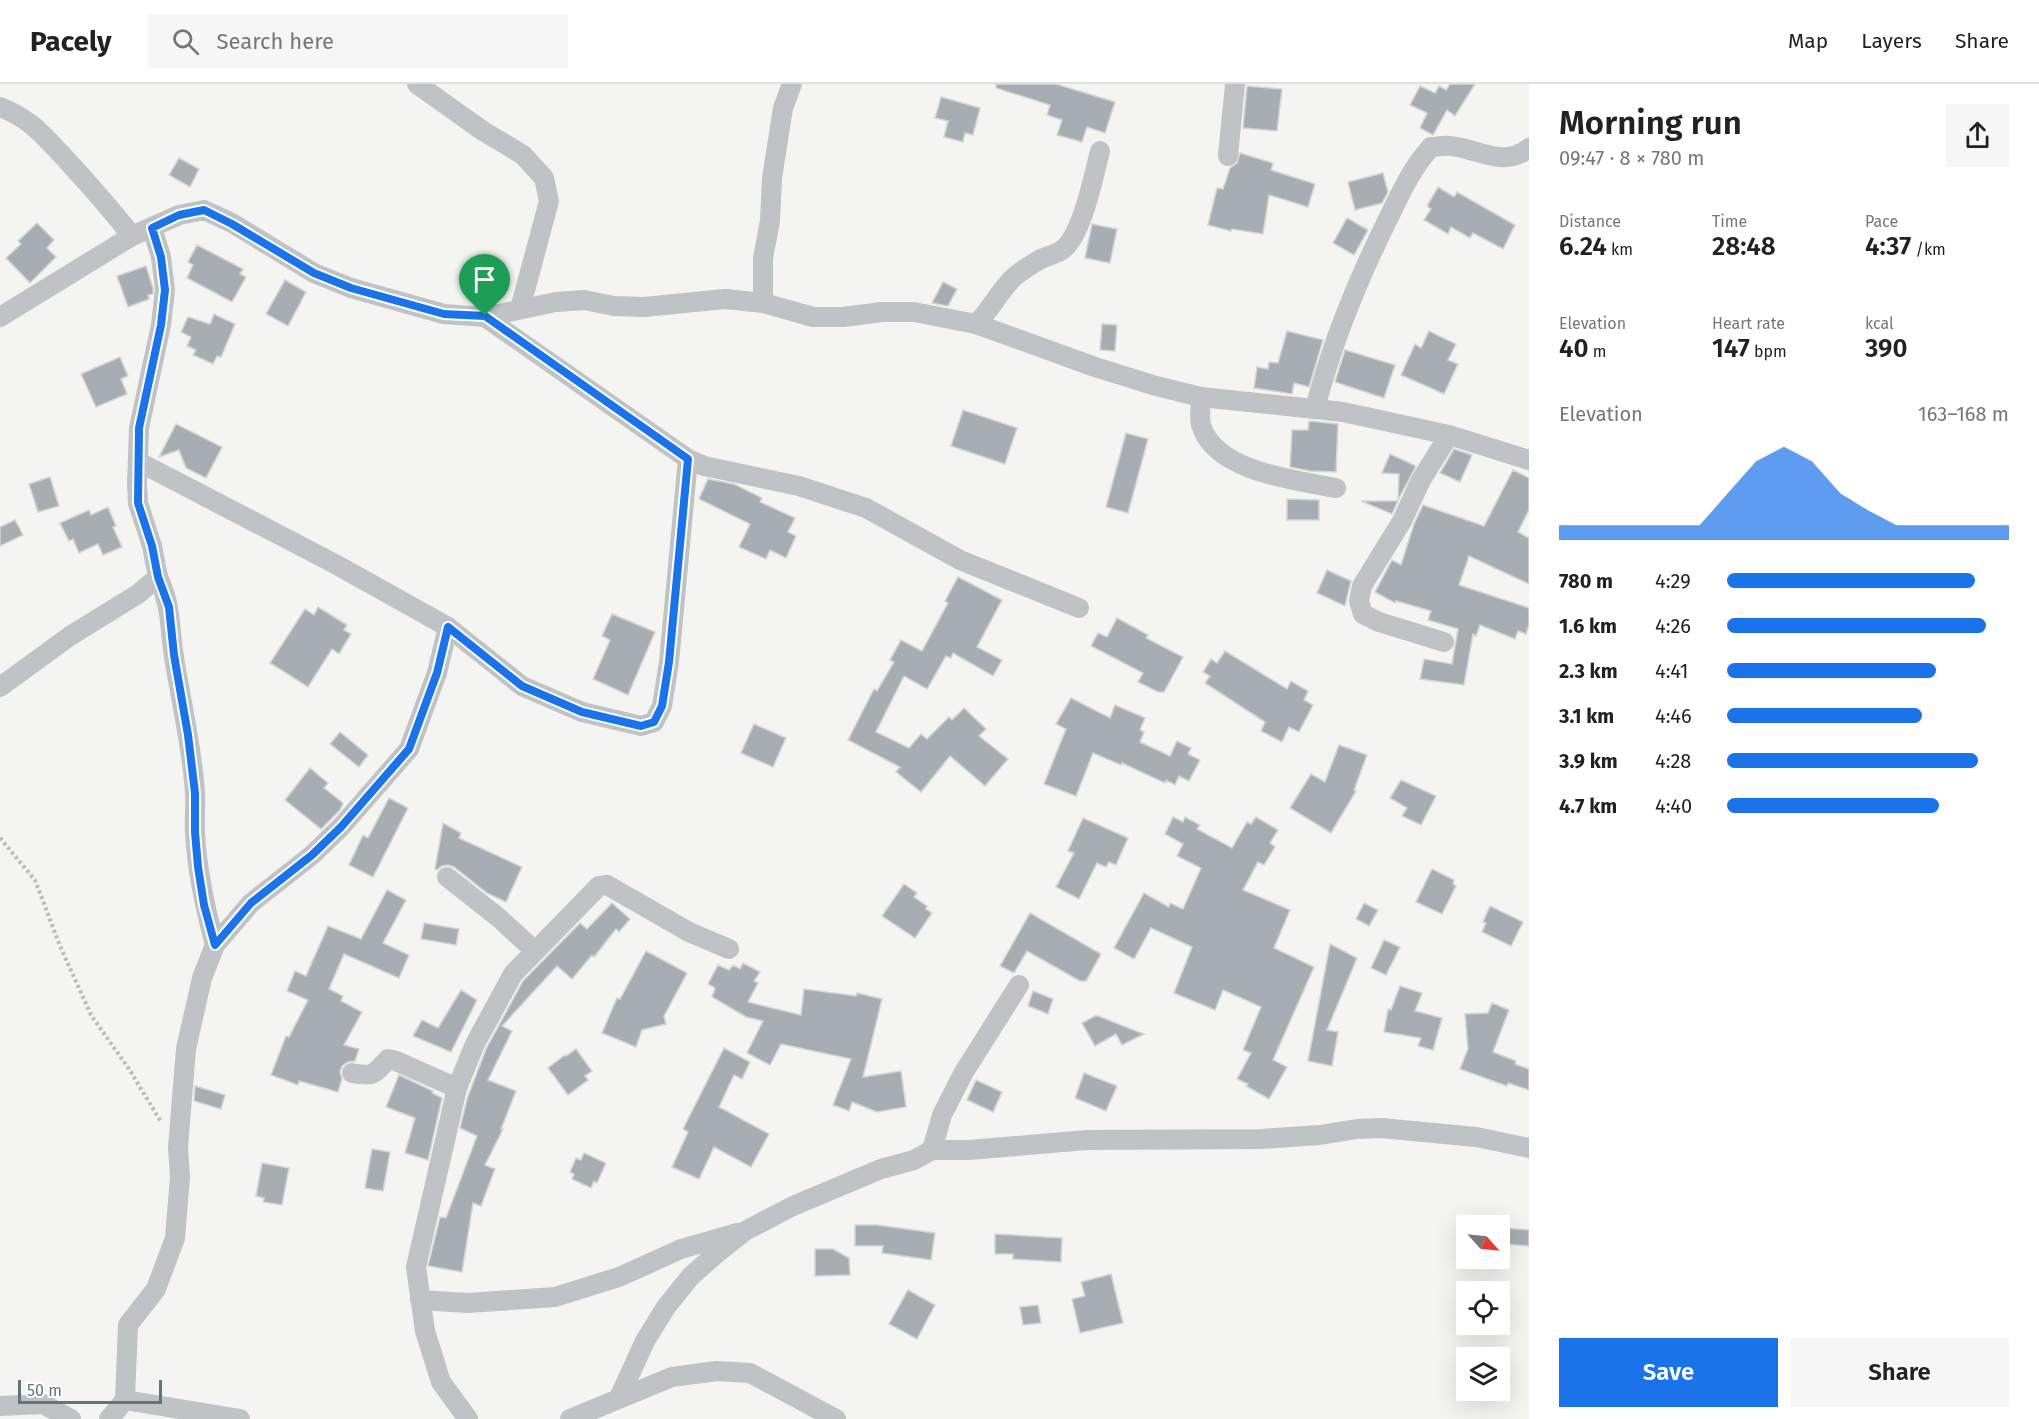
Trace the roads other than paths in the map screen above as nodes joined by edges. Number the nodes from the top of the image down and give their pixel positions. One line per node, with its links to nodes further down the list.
1 (417, 84): 11 (street)
2 (792, 84): 10 (street)
3 (1234, 84): 7 (street)
4 (0, 106): 9 (street)
5 (1529, 148): 16 (street)
6 (1100, 151): 14 (street)
7 (1228, 156)
8 (152, 228): 9 (street); 12 (street); 20 (street)
9 (132, 236): 13 (street)
10 (764, 303): 11 (street); 14 (street)
11 (520, 309): 12 (street)
12 (485, 316): 18 (street)
13 (0, 317)
14 (976, 324): 15 (street)
15 (1201, 397): 16 (street); 21 (street)
16 (1315, 409): 17 (street)
17 (1449, 435): 19 (street); 25 (street)
18 (688, 459): 23 (street); 24 (street)
19 (1529, 460)
20 (139, 462): 22 (street); 24 (street)
21 (1336, 488)
22 (158, 577): 26 (street); 28 (street)
23 (1079, 608)
24 (448, 627): 28 (street)
25 (1444, 642)
26 (0, 687)
27 (447, 877): 30 (street)
28 (215, 945): 39 (street)
29 (729, 949): 30 (street)
30 (535, 951): 33 (street)
31 (1019, 985): 35 (street)
32 (352, 1073): 33 (street)
33 (457, 1088): 37 (street)
34 (1529, 1148): 35 (street)
35 (932, 1150): 36 (street)
36 (745, 1231): 37 (street); 38 (street)
37 (420, 1300): 44 (street)
38 (619, 1398): 45 (street); 46 (street)
39 (125, 1400): 42 (street); 43 (street)
40 (0, 1406): 41 (street)
41 (70, 1419)
42 (110, 1419)
43 (240, 1419)
44 (468, 1419)
45 (570, 1419)
46 (836, 1419)

